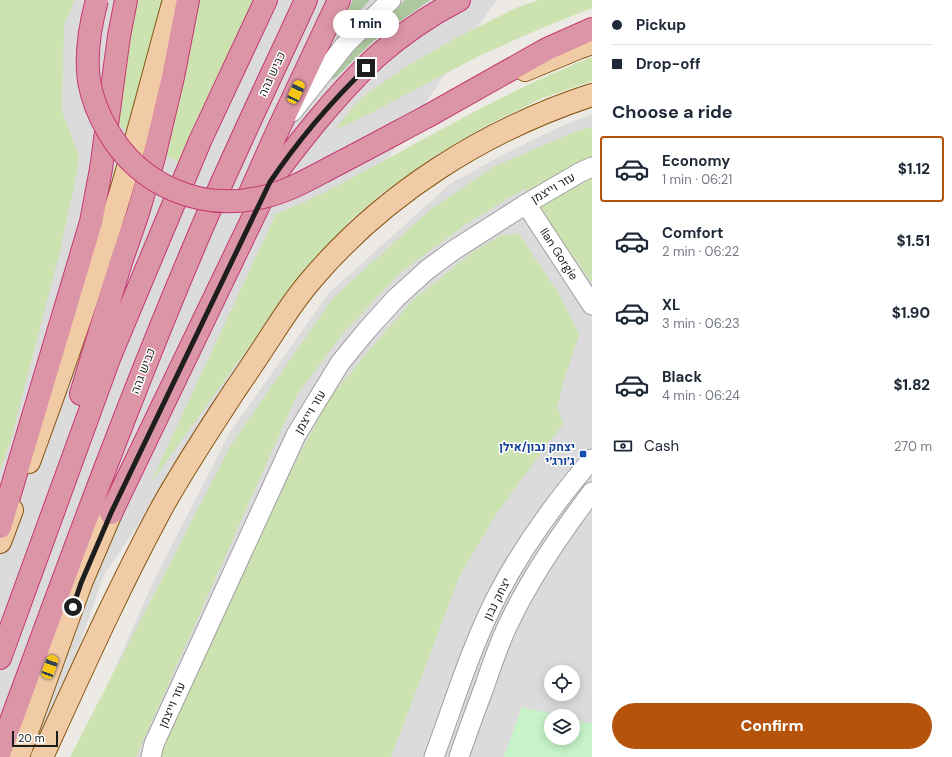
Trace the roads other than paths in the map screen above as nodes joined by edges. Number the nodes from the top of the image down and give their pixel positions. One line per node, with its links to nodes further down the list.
1 (97, 0): 12 (highway, bridge)
2 (126, 0): 21 (highway)
3 (174, 0): 22 (main road)
4 (188, 0): 23 (highway)
5 (266, 0): 23 (highway)
6 (306, 0): 24 (highway, כביש גהה)
7 (339, 0): 14 (highway)
8 (391, 0): 14 (street)
9 (459, 0): 20 (highway)
10 (592, 29): 12 (highway)
11 (592, 43): 12 (main road)
12 (469, 93)
13 (592, 95): 26 (main road)
14 (277, 132): 20 (highway)
15 (592, 167): 16 (street, עזר וייצמן)
16 (526, 204): 17 (street, Ilan Gorgie); 27 (street, עזר וייצמן)
17 (592, 305)
18 (592, 458): 28 (street, יצחק נבון)
19 (592, 492): 29 (street, יצחק נבון)
20 (111, 513): 25 (main road)
21 (0, 527)
22 (0, 542)
23 (2, 653)
24 (0, 751)
25 (18, 757)
26 (42, 757)
27 (151, 757)
28 (434, 757)
29 (459, 757)

